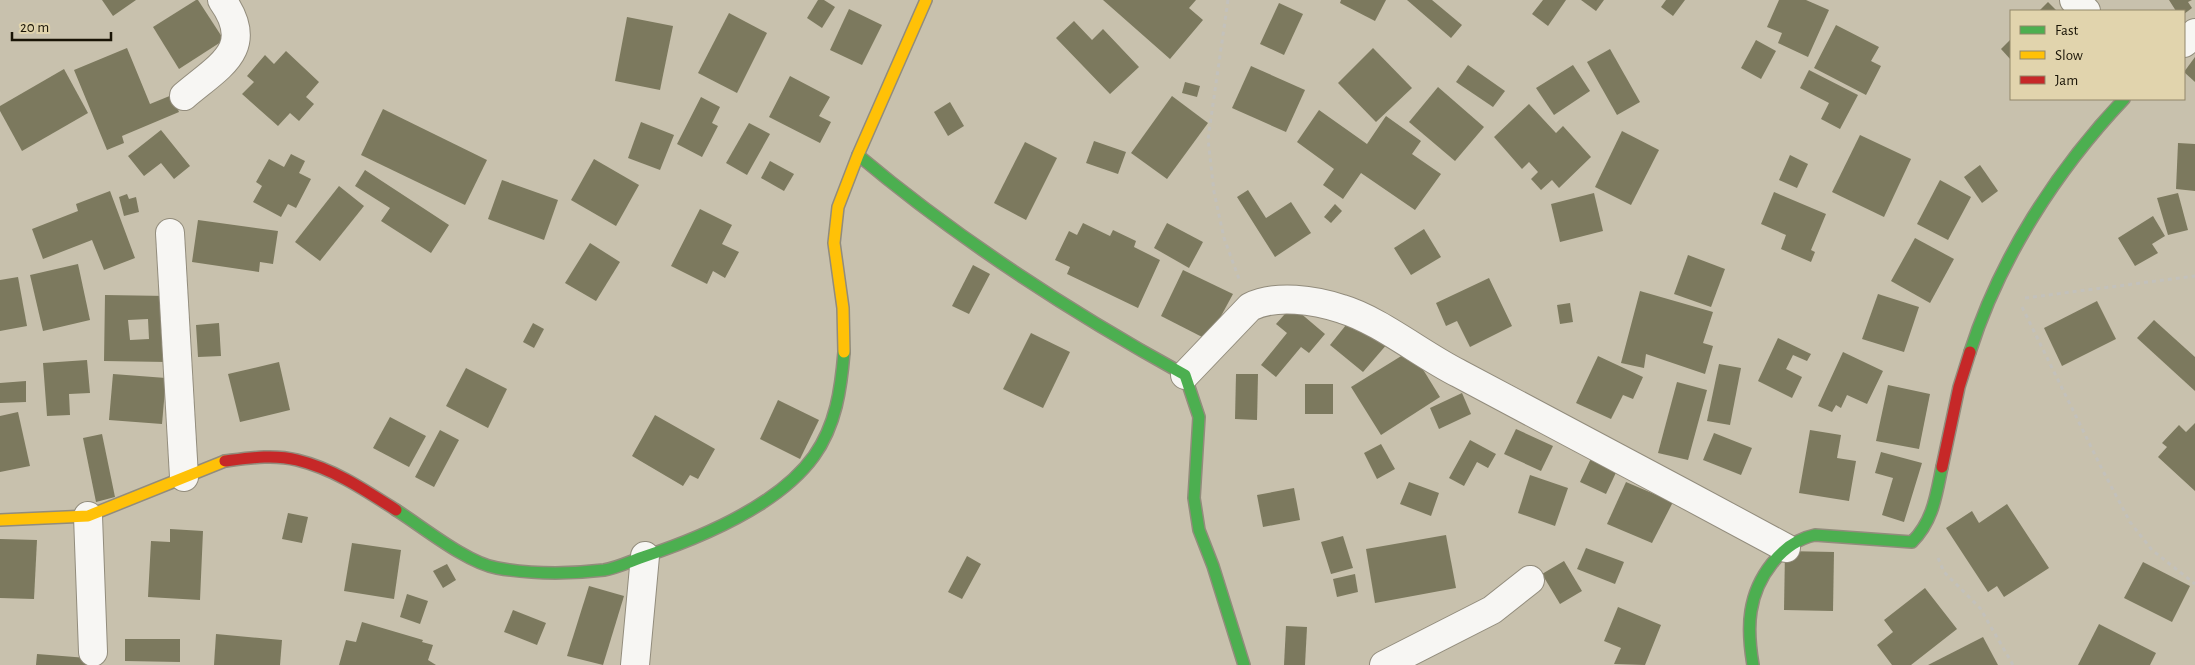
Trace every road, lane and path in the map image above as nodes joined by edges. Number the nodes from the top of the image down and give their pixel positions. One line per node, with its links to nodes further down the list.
1 (222, 0): 8 (street)
2 (926, 0): 10 (street)
3 (1228, 0): 13 (path)
4 (2074, 0): 5 (street)
5 (2085, 10)
6 (2195, 33): 7 (street)
7 (2185, 42)
8 (184, 96)
9 (2123, 100): 16 (street)
10 (858, 155): 14 (street); 20 (street)
11 (170, 233): 15 (street)
12 (2195, 276): 22 (path)
13 (1250, 307): 14 (street); 19 (street)
14 (1185, 375): 25 (street)
15 (184, 477): 17 (street); 20 (street)
16 (1932, 514): 19 (street); 28 (path)
17 (88, 516): 18 (street); 23 (street)
18 (0, 520)
19 (1786, 548): 27 (street)
20 (645, 556): 24 (street)
21 (1530, 580): 26 (street)
22 (2195, 584)
23 (93, 652)
24 (635, 665)
25 (1244, 665)
26 (1384, 665)
27 (1753, 665)
28 (2013, 665)

